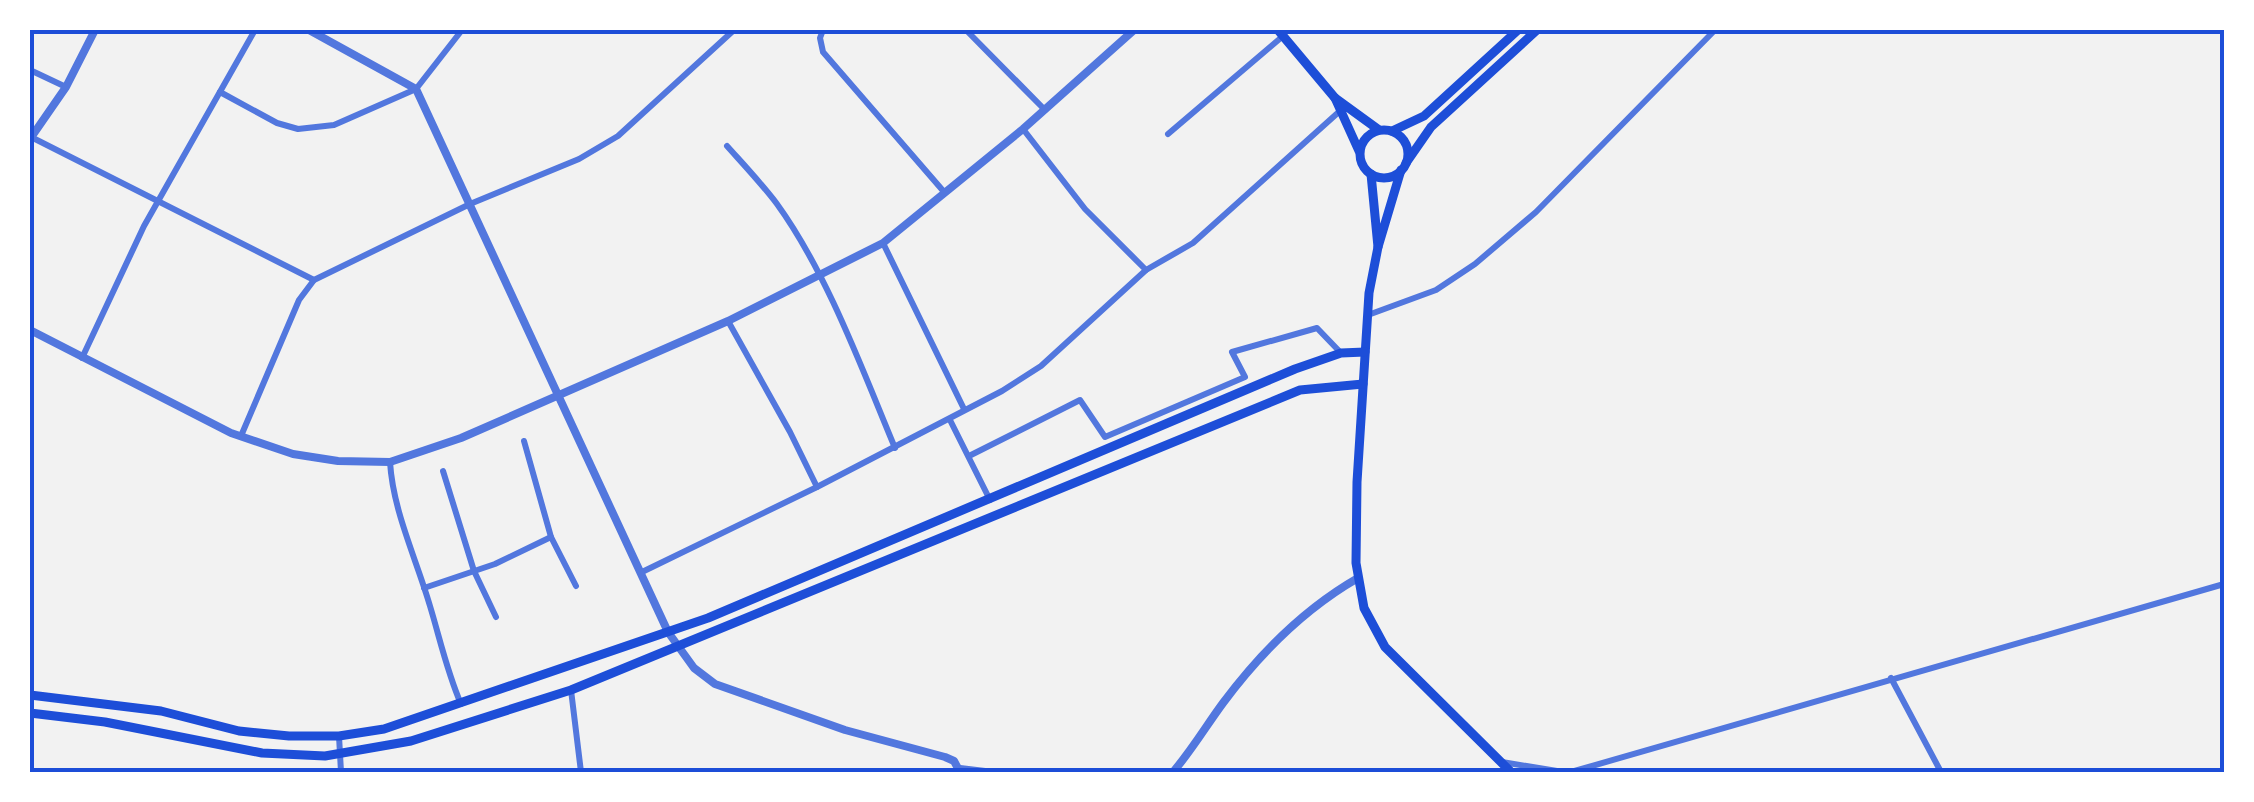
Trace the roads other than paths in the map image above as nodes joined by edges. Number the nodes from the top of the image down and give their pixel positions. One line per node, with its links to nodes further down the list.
1 (96, 30): 14 (street)
2 (256, 30): 16 (street)
3 (309, 30): 15 (street)
4 (462, 30): 15 (street)
5 (734, 30): 31 (street)
6 (824, 30): 29 (street)
7 (966, 30): 18 (street)
8 (1133, 30): 18 (street)
9 (1518, 30): 22 (main road)
10 (1536, 30): 27 (main road)
11 (1715, 30): 37 (street)
12 (1281, 33): 17 (main road); 23 (street)
13 (30, 70): 14 (street)
14 (66, 87): 24 (street)
15 (416, 90): 16 (street); 31 (street)
16 (220, 92): 30 (street)
17 (1335, 98): 19 (main road); 21 (main road)
18 (1045, 110): 20 (street)
19 (1340, 110): 26 (main road); 34 (street)
20 (1022, 129): 29 (street); 34 (street)
21 (1379, 130): 22 (main road); 26 (main road)
22 (1392, 132): 27 (main road)
23 (1168, 134)
24 (31, 138): 30 (street)
25 (727, 146): 35 (street)
26 (1360, 153): 28 (main road)
27 (1404, 167): 28 (main road); 33 (main road)
28 (1372, 174): 33 (main road)
29 (946, 194): 32 (street)
30 (159, 200): 36 (street); 42 (street)
31 (470, 204): 36 (street); 44 (street)
32 (883, 243): 35 (street); 45 (street)
33 (1378, 247): 37 (main road)
34 (1146, 270): 45 (street)
35 (818, 276): 38 (street); 49 (street)
36 (314, 280): 47 (street)
37 (1368, 315): 40 (main road)
38 (728, 321): 44 (street); 53 (street)
39 (30, 330): 42 (street)
40 (1366, 352): 41 (main road); 43 (main road)
41 (1340, 353): 50 (street); 54 (main road)
42 (82, 358): 47 (street)
43 (1363, 384): 58 (main road); 64 (main road)
44 (557, 395): 51 (street); 57 (street)
45 (964, 409): 46 (street)
46 (950, 420): 49 (street); 50 (street)
47 (241, 436): 51 (street)
48 (524, 441): 55 (street)
49 (894, 448): 53 (street)
50 (968, 456): 54 (street)
51 (390, 462): 61 (street)
52 (443, 472): 56 (street)
53 (817, 487): 57 (street)
54 (990, 500): 63 (main road)
55 (552, 537): 56 (street); 60 (street)
56 (474, 571): 61 (street); 62 (street)
57 (642, 572): 63 (street)
58 (1358, 578): 72 (main road); 77 (street)
59 (2224, 584): 65 (street)
60 (576, 586)
61 (424, 588): 68 (street)
62 (496, 616)
63 (668, 632): 64 (street); 68 (main road)
64 (678, 647): 66 (main road); 73 (street)
65 (1891, 678): 80 (street); 81 (street)
66 (571, 690): 71 (main road); 75 (street)
67 (30, 694): 70 (main road)
68 (462, 706): 70 (main road)
69 (30, 713): 71 (main road)
70 (339, 736): 71 (street)
71 (340, 754): 74 (street)
72 (1501, 762): 78 (main road); 79 (street)
73 (960, 771): 76 (street)
74 (340, 772)
75 (580, 772)
76 (985, 772)
77 (1173, 772)
78 (1512, 772)
79 (1563, 772)
80 (1572, 772)
81 (1941, 772)

